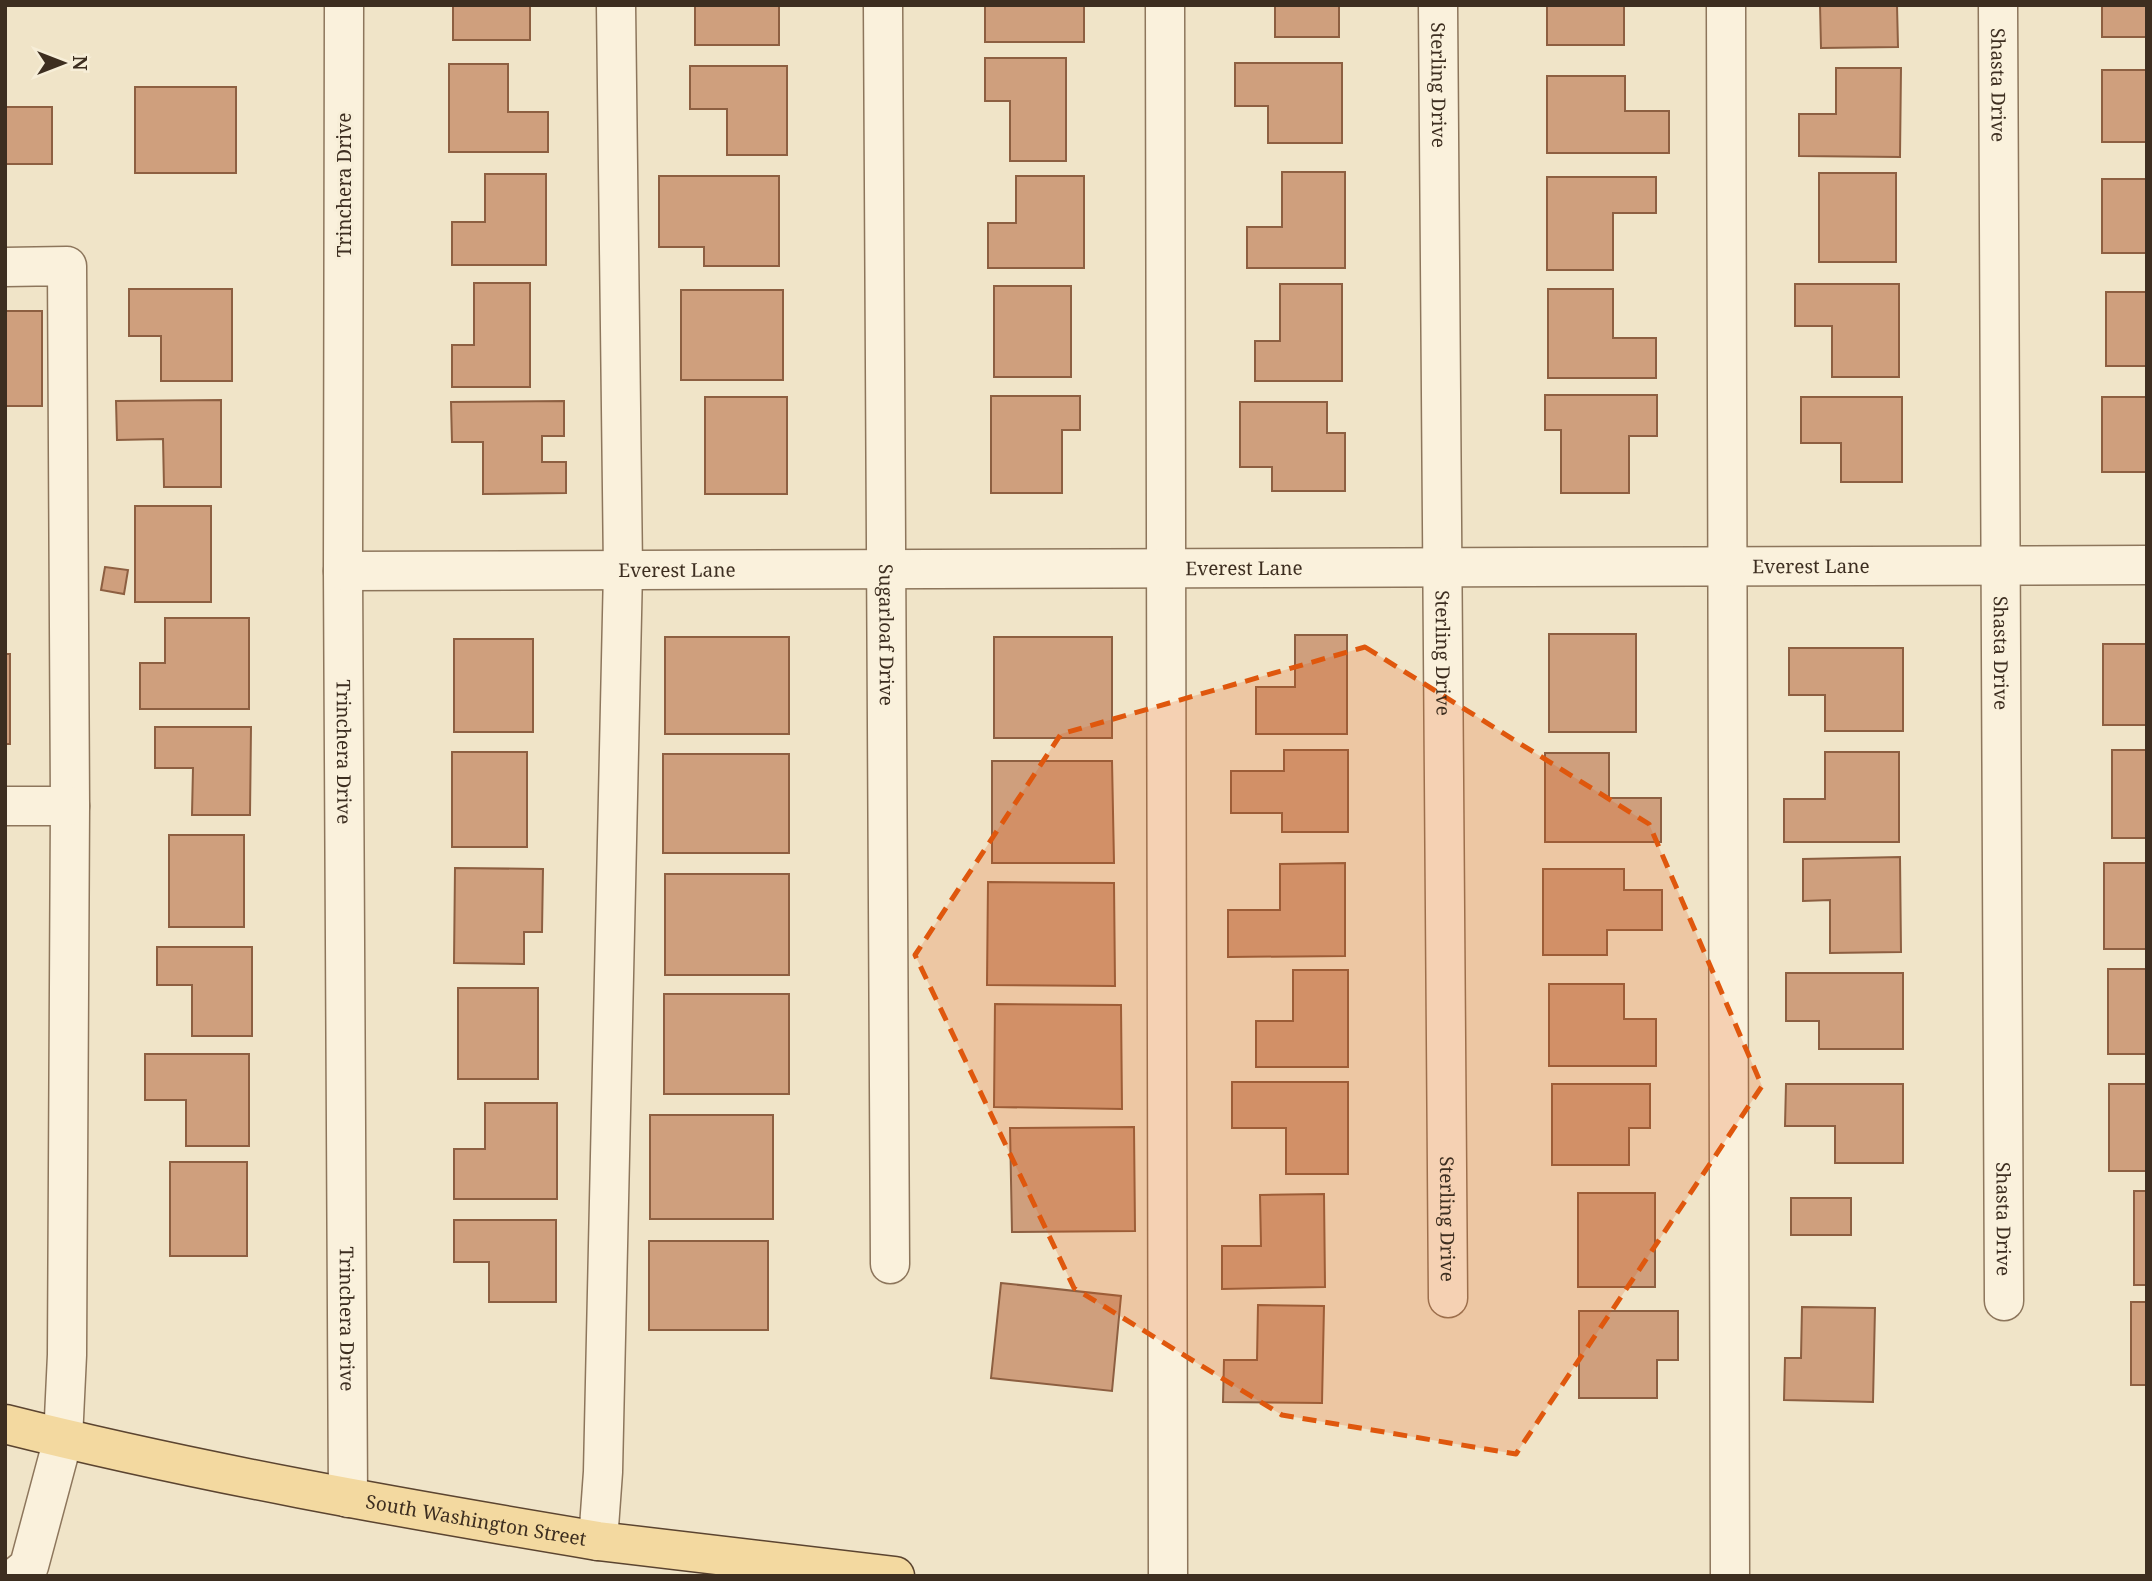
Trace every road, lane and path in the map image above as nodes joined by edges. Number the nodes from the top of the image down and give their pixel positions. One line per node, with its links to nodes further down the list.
1 (344, 5): 16 (street, Trinchera Drive)
2 (616, 5): 15 (street)
3 (883, 5): 14 (street, Sugarloaf Drive)
4 (1166, 5): 13 (street)
5 (1437, 5): 12 (street, Sterling Drive)
6 (1726, 5): 11 (street)
7 (1998, 5): 9 (street, Shasta Drive)
8 (5, 267): 18 (street)
9 (2000, 565): 10 (street, Everest Lane); 11 (street, Everest Lane); 21 (street, Shasta Drive)
10 (2147, 565)
11 (1726, 566): 12 (street, Everest Lane); 29 (street)
12 (1443, 567): 13 (street, Everest Lane); 20 (street, Sterling Drive)
13 (1166, 568): 14 (street, Everest Lane); 28 (street)
14 (885, 569): 15 (street, Everest Lane); 19 (street, Sugarloaf Drive)
15 (623, 570): 16 (street, Everest Lane); 25 (street)
16 (343, 571): 24 (street, Trinchera Drive)
17 (5, 806): 18 (street)
18 (70, 806): 23 (street)
19 (890, 1264)
20 (1448, 1298)
21 (2004, 1301)
22 (5, 1424): 23 (main road, South Washington Street)
23 (63, 1438): 24 (main road, South Washington Street); 26 (street)
24 (348, 1498): 25 (main road, South Washington Street)
25 (598, 1541): 27 (main road, South Washington Street)
26 (17, 1576)
27 (895, 1576)
28 (1168, 1576)
29 (1730, 1576)

